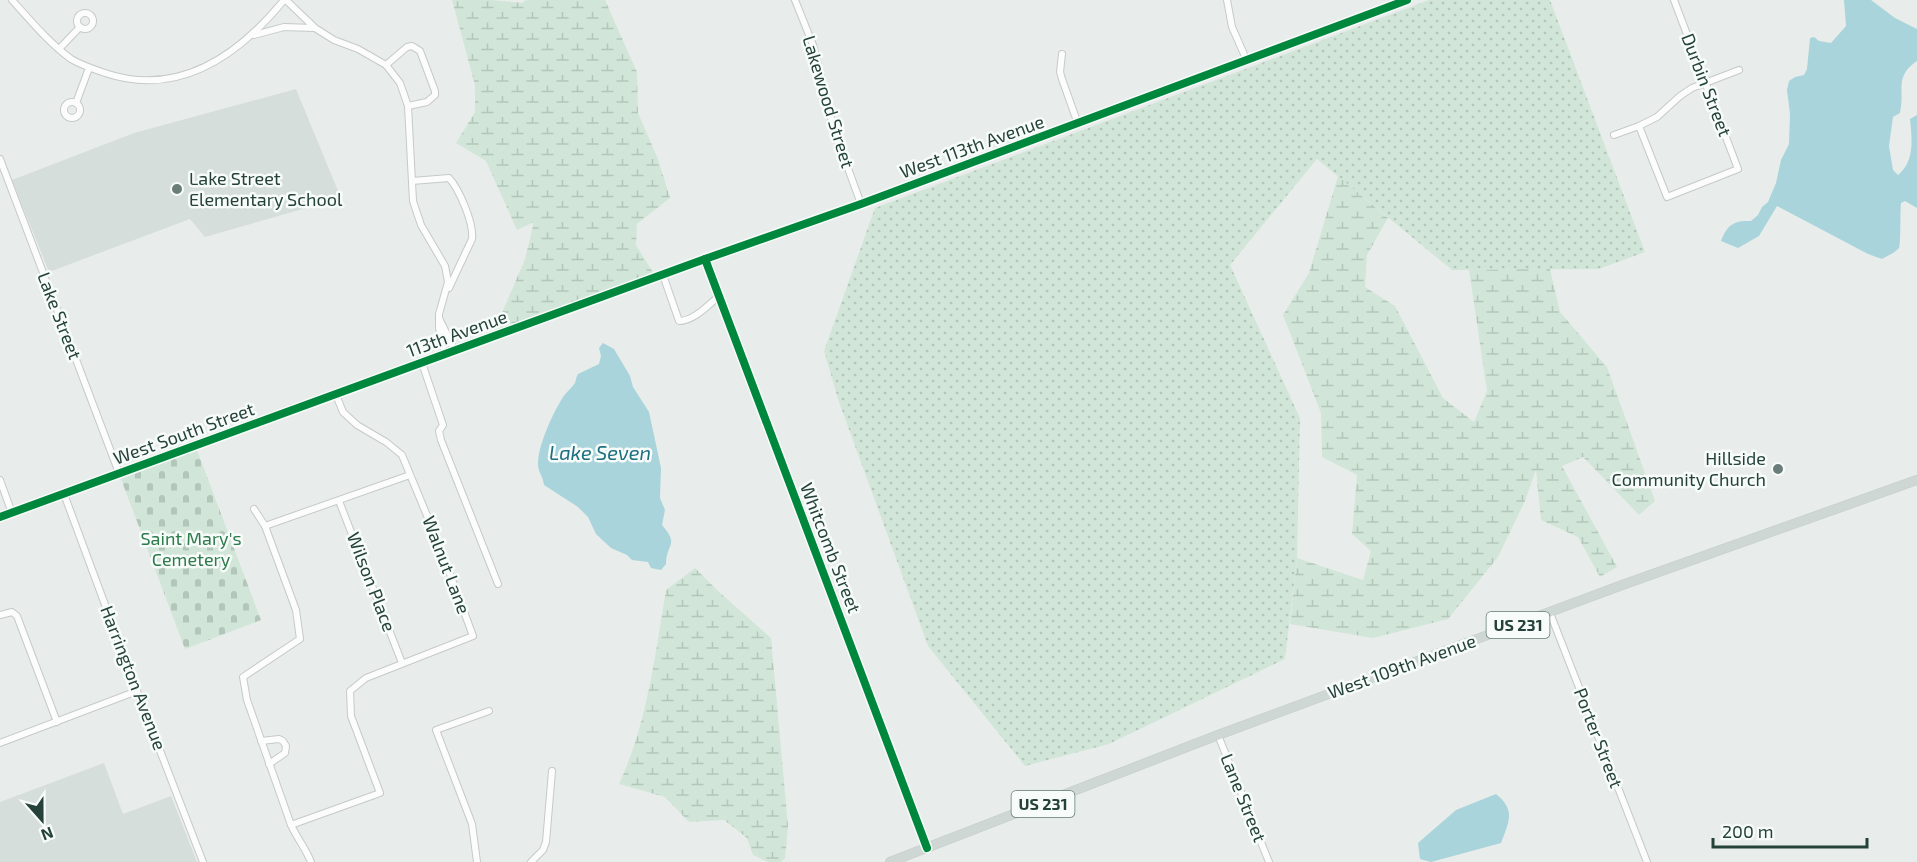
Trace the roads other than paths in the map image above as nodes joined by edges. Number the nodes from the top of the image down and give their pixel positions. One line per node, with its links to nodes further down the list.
1 (12, 0): 10 (street)
2 (285, 0): 8 (street); 9 (street)
3 (795, 0): 24 (street, Lakewood Street)
4 (1227, 0): 12 (street)
5 (1407, 0): 12 (street, West 113th Avenue)
6 (1674, 0): 16 (street, Durbin Street)
7 (80, 27): 10 (street)
8 (315, 28): 9 (street); 13 (street)
9 (250, 36): 14 (street)
10 (59, 49): 14 (street)
11 (1062, 54): 19 (street)
12 (1247, 61): 19 (street, West 113th Avenue)
13 (386, 65): 18 (street); 18 (street)
14 (89, 68): 17 (street)
15 (1739, 70): 16 (street)
16 (1705, 82): 20 (street); 20 (street, Durbin Street)
17 (76, 104)
18 (408, 106): 23 (street)
19 (1078, 124): 24 (street, West 113th Avenue)
20 (1639, 126): 21 (street)
21 (1614, 135)
22 (0, 159): 38 (street, Lake Street)
23 (412, 181): 26 (street); 27 (street)
24 (861, 204): 25 (street, West 113th Avenue)
25 (705, 259): 28 (street, West 113th Avenue); 30 (street, Whitcomb Street)
26 (462, 260): 27 (street); 29 (street)
27 (445, 266): 29 (street)
28 (663, 275): 30 (street); 32 (street, West 113th Avenue)
29 (445, 296): 31 (street)
30 (719, 296): 61 (street, Whitcomb Street)
31 (439, 317): 33 (street); 34 (street)
32 (545, 317): 33 (street, 113th Avenue)
33 (455, 351): 34 (street, 113th Avenue)
34 (446, 355): 35 (street, 113th Avenue)
35 (422, 363): 36 (street, 113th Avenue); 48 (street)
36 (379, 379): 37 (street, West South Street)
37 (336, 395): 38 (street, West South Street); 39 (street, Walnut Lane)
38 (118, 473): 42 (street, West South Street)
39 (410, 475): 43 (street); 51 (street, Walnut Lane)
40 (0, 480): 45 (street)
41 (1917, 480): 49 (main road, West 109th Avenue / US 231)
42 (64, 494): 45 (street, West South Street); 52 (street, Harrington Avenue)
43 (339, 501): 47 (street); 51 (street, Wilson Place)
44 (254, 509): 47 (street)
45 (12, 513): 46 (street, West South Street)
46 (0, 517)
47 (265, 526): 57 (street)
48 (498, 584)
49 (1550, 613): 55 (main road, West 109th Avenue / US 231); 68 (street, Porter Street)
50 (0, 615): 54 (street)
51 (402, 663): 60 (street, Walnut Lane)
52 (137, 691): 54 (street); 62 (street, Harrington Avenue)
53 (489, 711): 64 (street)
54 (57, 722): 56 (street)
55 (1218, 735): 61 (main road, West 109th Avenue / US 231); 67 (street, Lane Street)
56 (1, 740)
57 (261, 741): 58 (street); 58 (street)
58 (269, 764): 60 (street)
59 (552, 771): 65 (street)
60 (291, 825): 63 (street)
61 (927, 848): 66 (main road, West 109th Avenue / US 231)
62 (203, 862)
63 (311, 862)
64 (477, 862)
65 (531, 862)
66 (890, 862)
67 (1269, 862)
68 (1647, 862)

